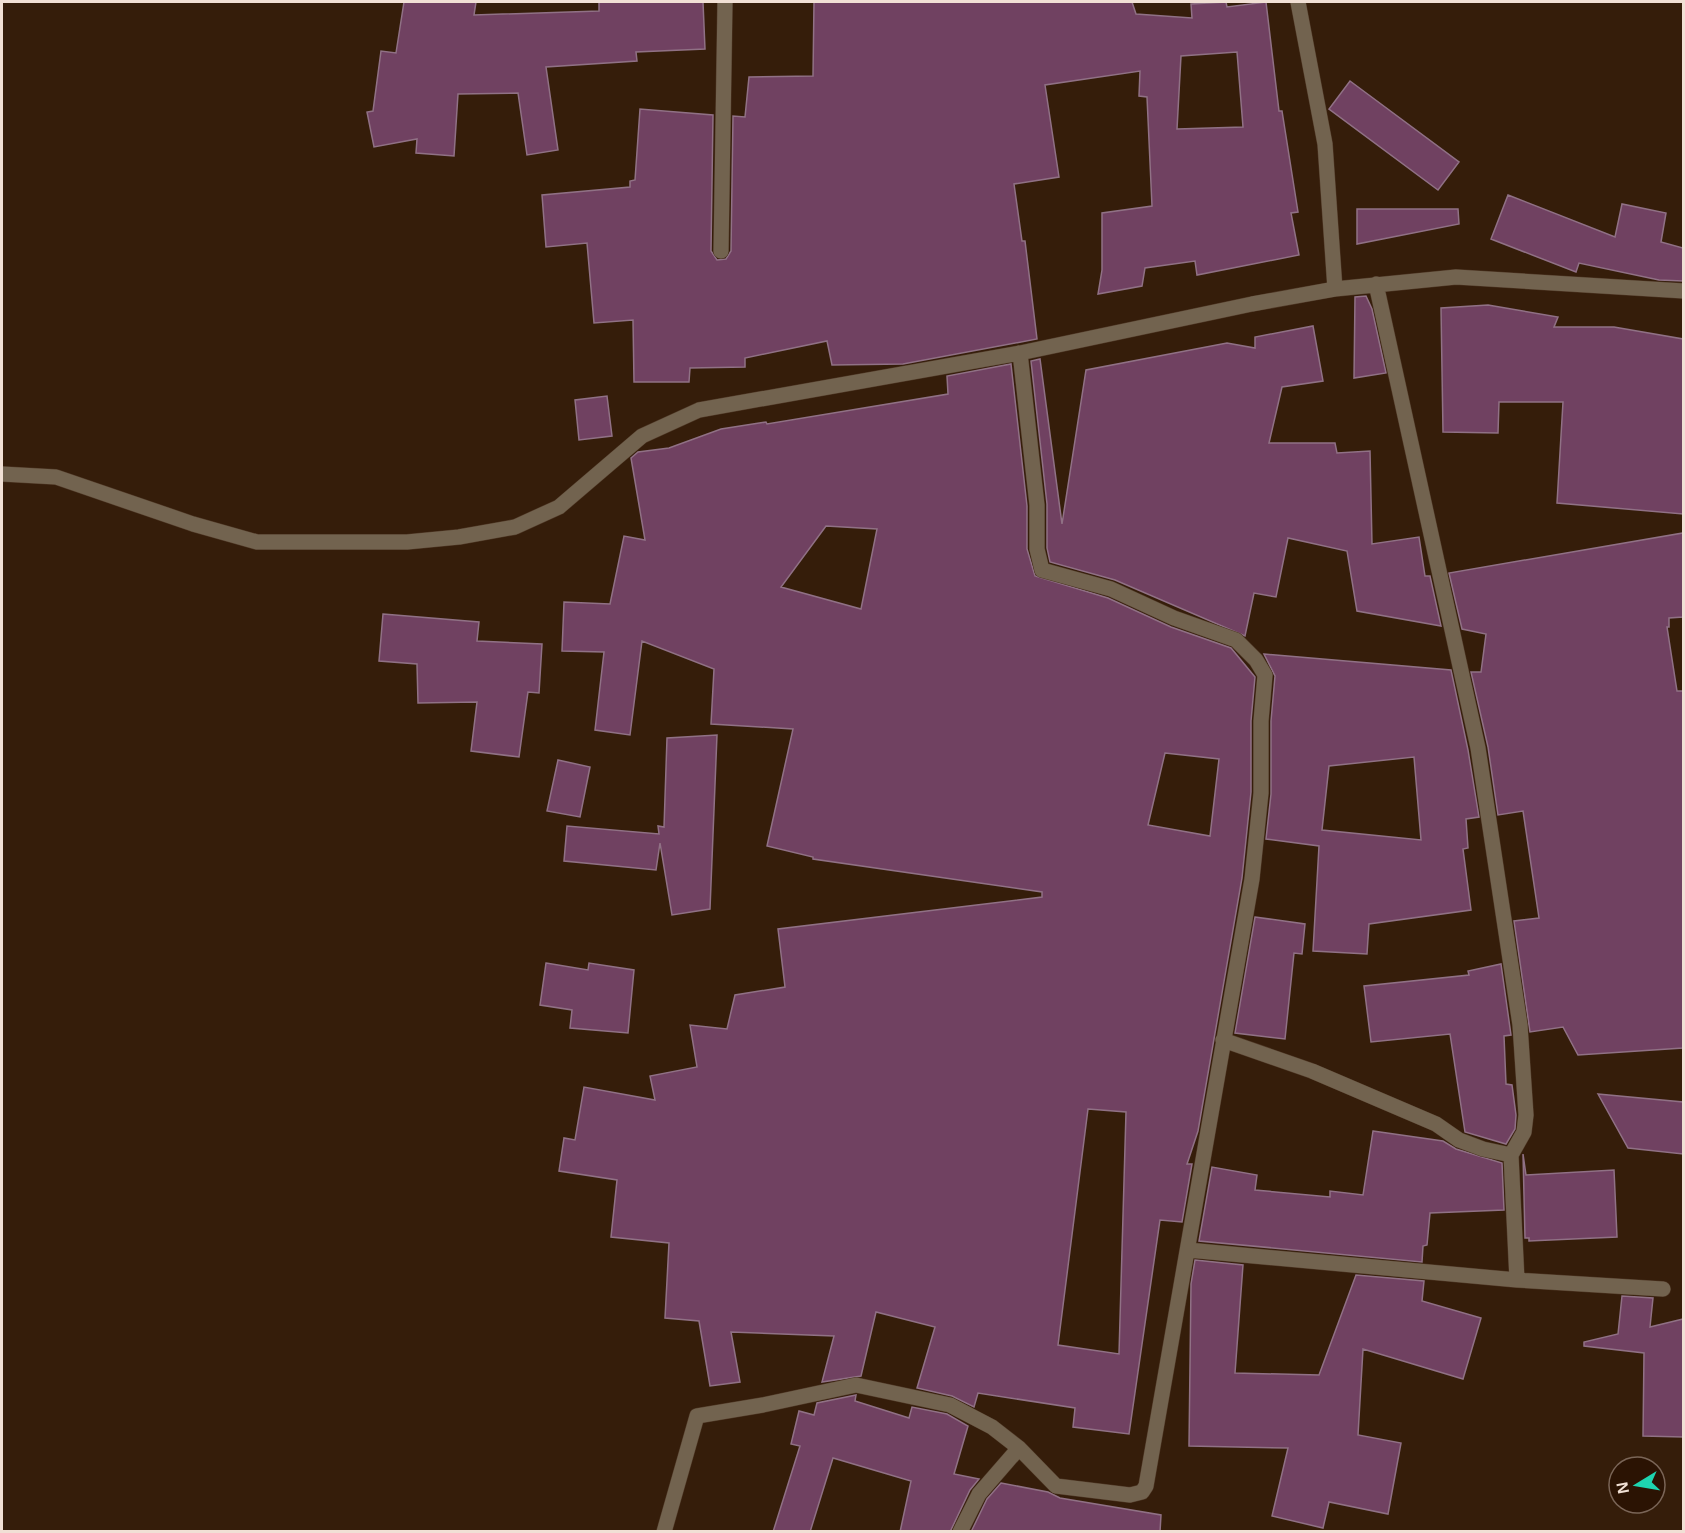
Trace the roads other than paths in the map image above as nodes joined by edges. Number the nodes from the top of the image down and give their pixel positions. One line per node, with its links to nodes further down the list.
1 (724, 2): 3 (street)
2 (1298, 2): 5 (street)
3 (721, 251)
4 (1376, 284): 5 (street); 6 (street); 10 (street)
5 (1335, 289): 7 (street)
6 (1683, 291)
7 (1020, 353): 8 (street); 9 (street)
8 (2, 474)
9 (1223, 1040): 10 (street); 11 (street)
10 (1511, 1155): 12 (street)
11 (1188, 1250): 12 (street); 14 (street)
12 (1517, 1280): 13 (street)
13 (1662, 1289)
14 (1019, 1448): 15 (street); 16 (street)
15 (664, 1532)
16 (960, 1532)

